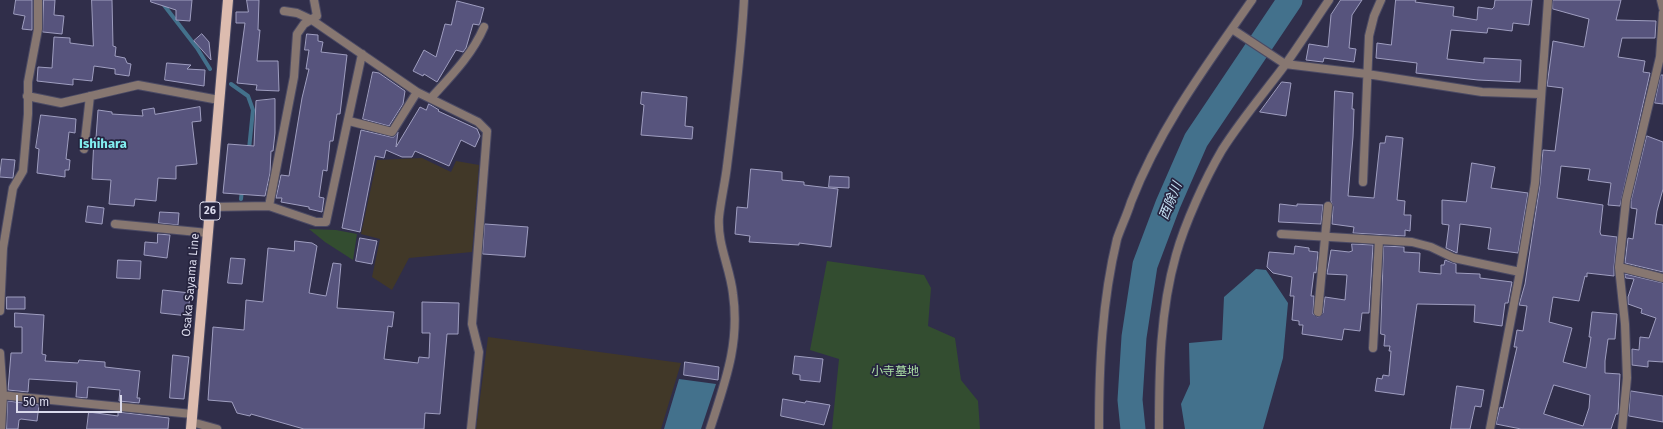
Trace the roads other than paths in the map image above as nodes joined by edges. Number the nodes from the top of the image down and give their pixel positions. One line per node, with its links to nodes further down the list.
1 (38, 0): 21 (street)
2 (228, 0): 24 (main road, Osaka Sayama Line / 26)
3 (314, 0): 13 (street)
4 (744, 0): 48 (street)
5 (1252, 0): 15 (street)
6 (1329, 0): 17 (street)
7 (1381, 0): 18 (street)
8 (1548, 0): 20 (street)
9 (1661, 0): 10 (street)
10 (1663, 8)
11 (284, 12): 13 (street)
12 (1663, 13): 36 (street)
13 (312, 20): 16 (street); 28 (street)
14 (484, 27): 23 (street)
15 (1232, 29): 17 (street); 49 (street)
16 (362, 54): 19 (street); 25 (street)
17 (1281, 62): 18 (street); 50 (street)
18 (1367, 74): 20 (street); 27 (street)
19 (417, 92): 23 (street); 25 (street)
20 (1540, 94): 37 (street)
21 (27, 96): 22 (street); 39 (street)
22 (90, 96): 24 (street); 26 (street)
23 (431, 98): 47 (street)
24 (219, 100): 30 (main road, Osaka Sayama Line / 26)
25 (349, 121): 28 (street)
26 (84, 149)
27 (1363, 182)
28 (269, 206): 30 (street)
29 (1328, 206): 34 (street)
30 (210, 207): 32 (main road, Osaka Sayama Line / 26)
31 (115, 224): 32 (street)
32 (208, 233): 44 (main road, Osaka Sayama Line / 26)
33 (1281, 234): 34 (street)
34 (1326, 237): 35 (street); 40 (street)
35 (1379, 240): 37 (street); 41 (street)
36 (1619, 267): 38 (street); 52 (street)
37 (1520, 272): 51 (street)
38 (1663, 278)
39 (0, 311)
40 (1318, 312)
41 (1373, 348)
42 (0, 353): 43 (street)
43 (2, 395): 44 (street); 45 (street)
44 (192, 422): 46 (street)
45 (1, 429)
46 (217, 429)
47 (471, 429)
48 (710, 429)
49 (1099, 429)
50 (1159, 429)
51 (1490, 429)
52 (1622, 429)

